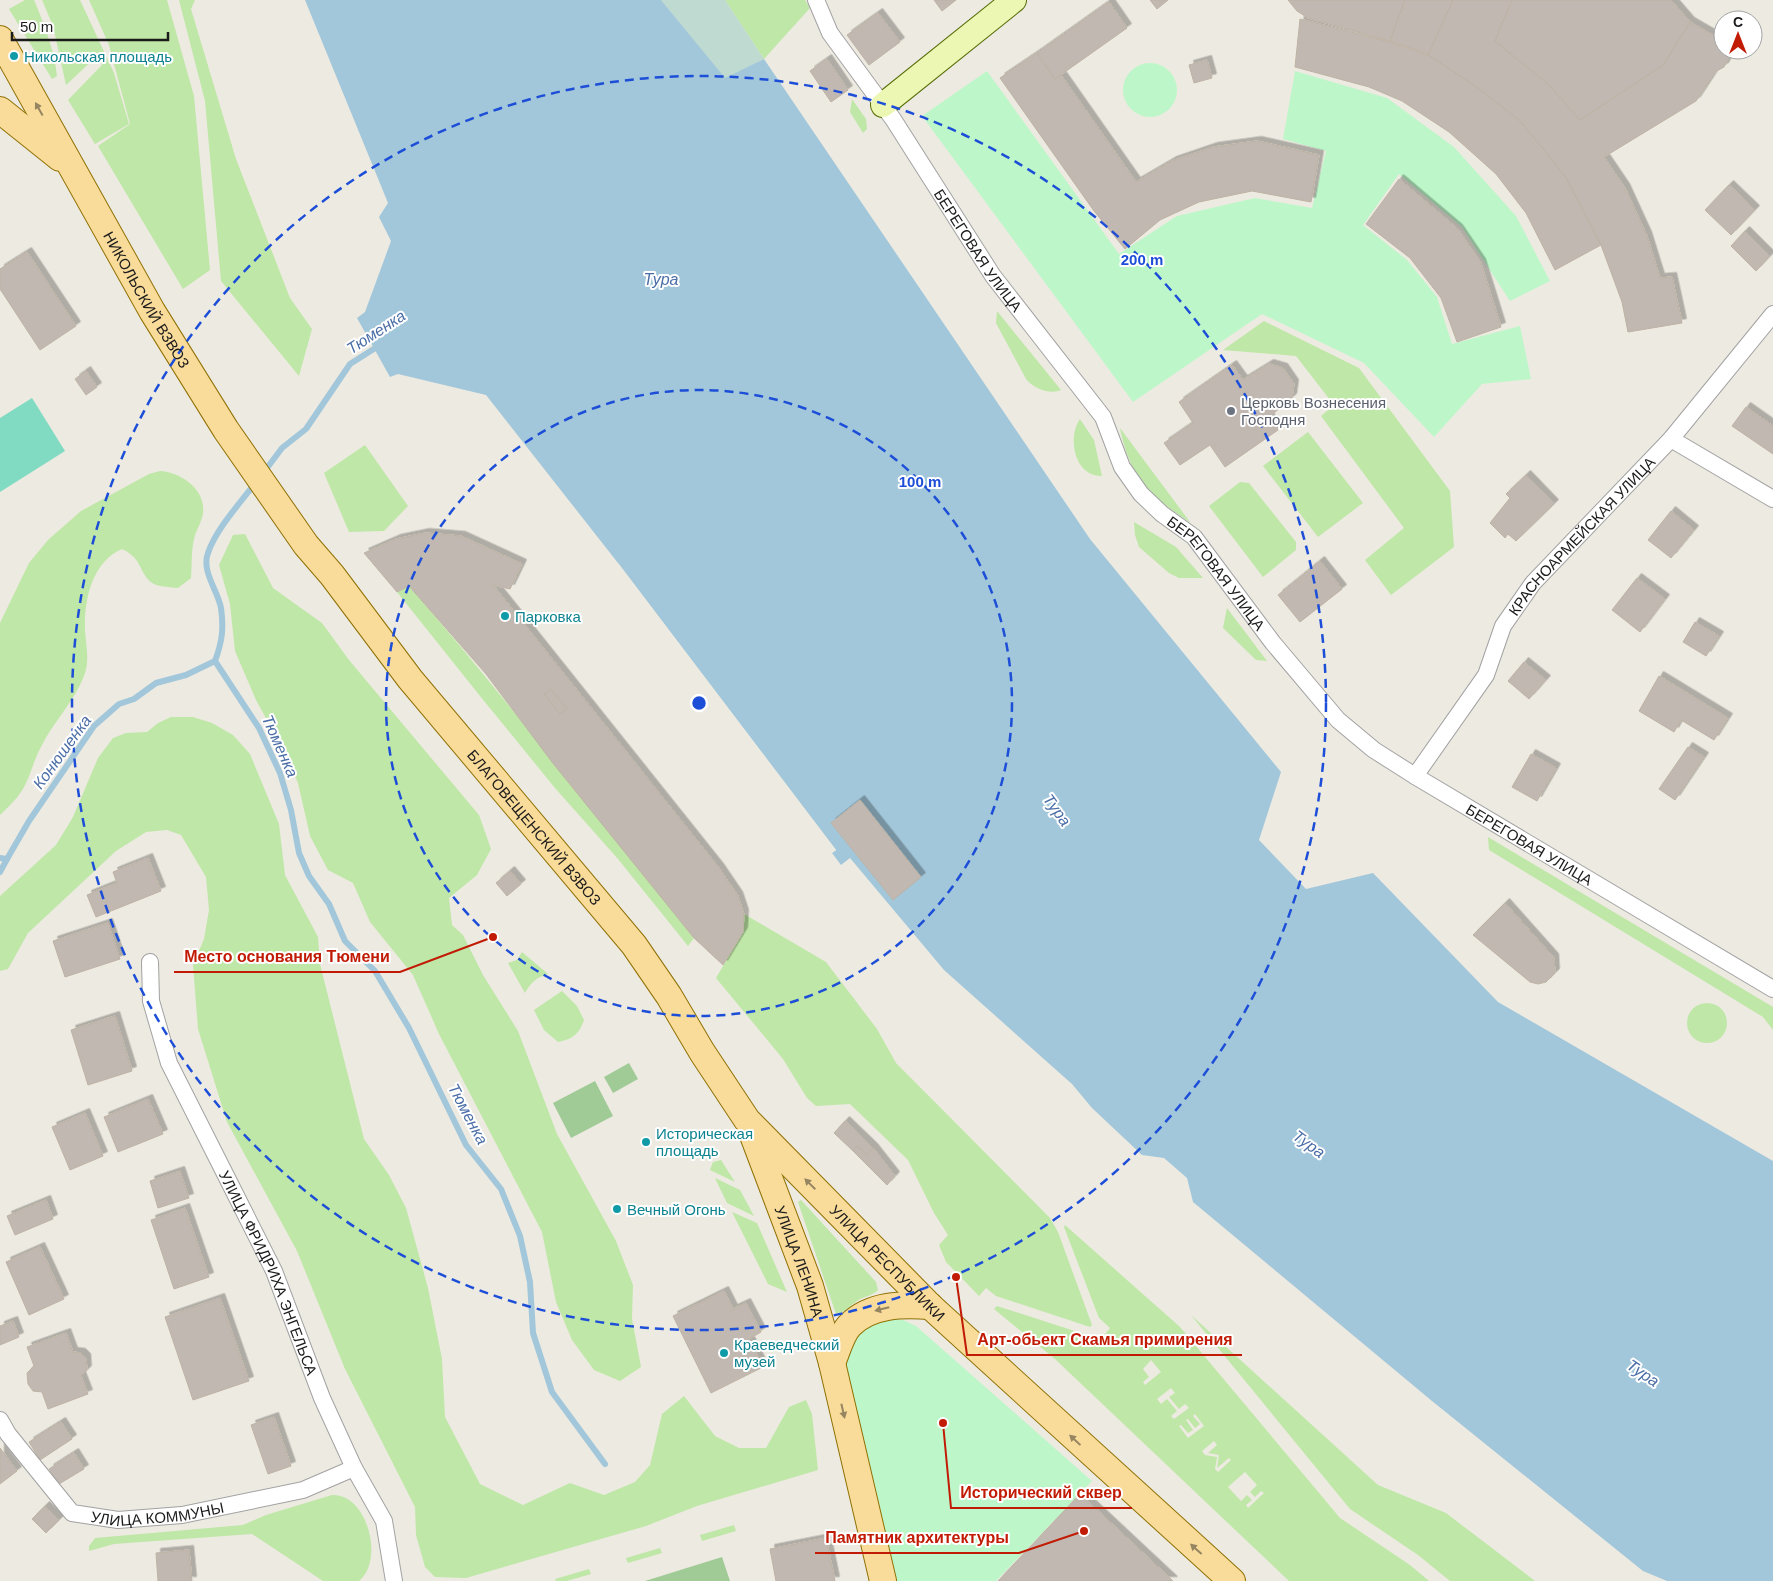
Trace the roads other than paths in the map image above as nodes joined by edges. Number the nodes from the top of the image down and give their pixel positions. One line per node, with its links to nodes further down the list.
1 (816, 0): 4 (street, БЕРЕГОВАЯ УЛИЦА)
2 (1014, 0): 4 (street)
3 (0, 39): 6 (main road, НИКОЛЬСКИЙ ВЗВОЗ, one-way to 3)
4 (883, 105): 11 (street, БЕРЕГОВАЯ УЛИЦА)
5 (0, 110): 6 (main road)
6 (71, 167): 10 (main road, НИКОЛЬСКИЙ ВЗВОЗ)
7 (1773, 314): 8 (street, КРАСНОАРМЕЙСКАЯ УЛИЦА)
8 (1671, 439): 9 (street); 11 (street, КРАСНОАРМЕЙСКАЯ УЛИЦА)
9 (1773, 499)
10 (306, 544): 14 (main road, БЛАГОВЕЩЕНСКИЙ ВЗВОЗ)
11 (1415, 776): 13 (street, БЕРЕГОВАЯ УЛИЦА)
12 (150, 962): 18 (street, УЛИЦА ФРИДРИХА ЭНГЕЛЬСА)
13 (1773, 989)
14 (747, 1120): 15 (main road, УЛИЦА РЕСПУБЛИКИ, one-way to 14); 16 (main road, УЛИЦА ЛЕНИНА)
15 (930, 1306): 16 (main road, one-way to 16); 21 (main road, УЛИЦА РЕСПУБЛИКИ, one-way to 15)
16 (832, 1363): 20 (main road, УЛИЦА ЛЕНИНА, one-way to 20)
17 (0, 1420): 18 (street, УЛИЦА КОММУНЫ)
18 (354, 1468): 19 (street, УЛИЦА ФРИДРИХА ЭНГЕЛЬСА)
19 (394, 1581)
20 (883, 1581)
21 (1232, 1581)

